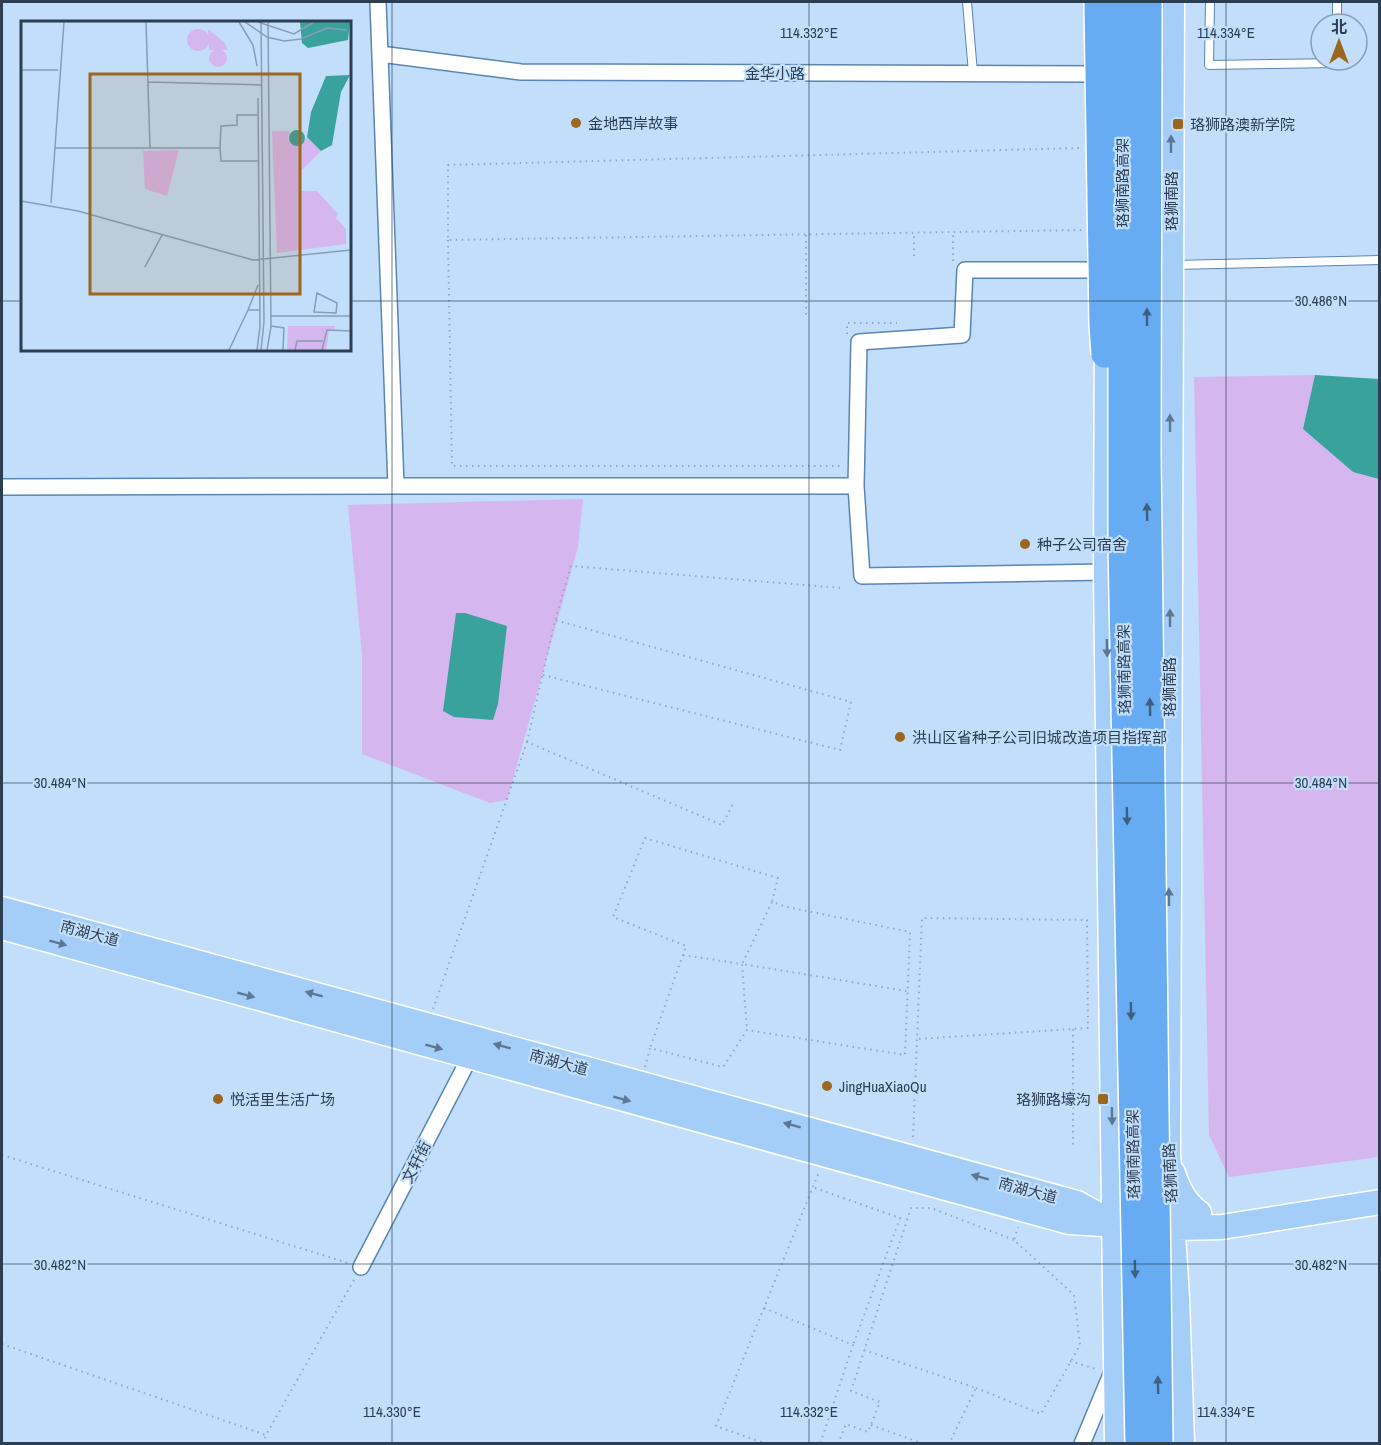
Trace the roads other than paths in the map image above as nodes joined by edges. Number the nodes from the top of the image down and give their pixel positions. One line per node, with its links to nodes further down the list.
1 (378, 2): 9 (street)
2 (967, 2): 12 (lane)
3 (1098, 2): 16 (highway, bridge)
4 (1106, 2): 13 (main road)
5 (1122, 2): 20 (highway, 珞狮南路高架, bridge)
6 (1148, 2): 39 (highway, 珞狮南路高架, one-way to 6, bridge)
7 (1172, 2): 11 (main road, 珞狮南路)
8 (1210, 2): 10 (lane)
9 (380, 54): 12 (street, 金华小路); 17 (street)
10 (1309, 63)
11 (1172, 67): 13 (street, 金华小路); 15 (main road, 珞狮南路, one-way to 11)
12 (973, 74): 13 (street, 金华小路)
13 (1106, 74): 21 (main road)
14 (1380, 260): 15 (lane)
15 (1171, 265): 25 (main road, 珞狮南路, one-way to 15)
16 (1102, 270): 18 (street); 20 (highway, bridge)
17 (396, 486): 18 (street); 19 (street)
18 (856, 486): 21 (street)
19 (2, 487)
20 (1122, 543): 38 (highway, 珞狮南路高架, one-way to 38, bridge)
21 (1106, 572): 26 (main road, one-way to 26)
22 (2, 909): 29 (main road, 南湖大道, one-way to 22)
23 (2, 927): 24 (main road, 南湖大道, one-way to 24)
24 (470, 1057): 29 (main road, 南湖大道, one-way to 29); 33 (street, 文轩街)
25 (1168, 1153): 30 (main road); 32 (main road, 珞狮南路)
26 (1113, 1176): 29 (main road); 31 (main road)
27 (1380, 1185): 30 (main road)
28 (1380, 1202): 32 (main road, 南湖大道)
29 (1073, 1213): 31 (main road, 南湖大道); 34 (main road)
30 (1199, 1213): 32 (main road)
31 (1113, 1224): 32 (main road, 南湖大道); 34 (main road)
32 (1173, 1228): 40 (main road, 珞狮南路)
33 (362, 1267)
34 (1114, 1283): 35 (main road)
35 (1113, 1369): 36 (street); 37 (main road)
36 (1082, 1443)
37 (1117, 1443)
38 (1139, 1443)
39 (1159, 1443)
40 (1182, 1443)

